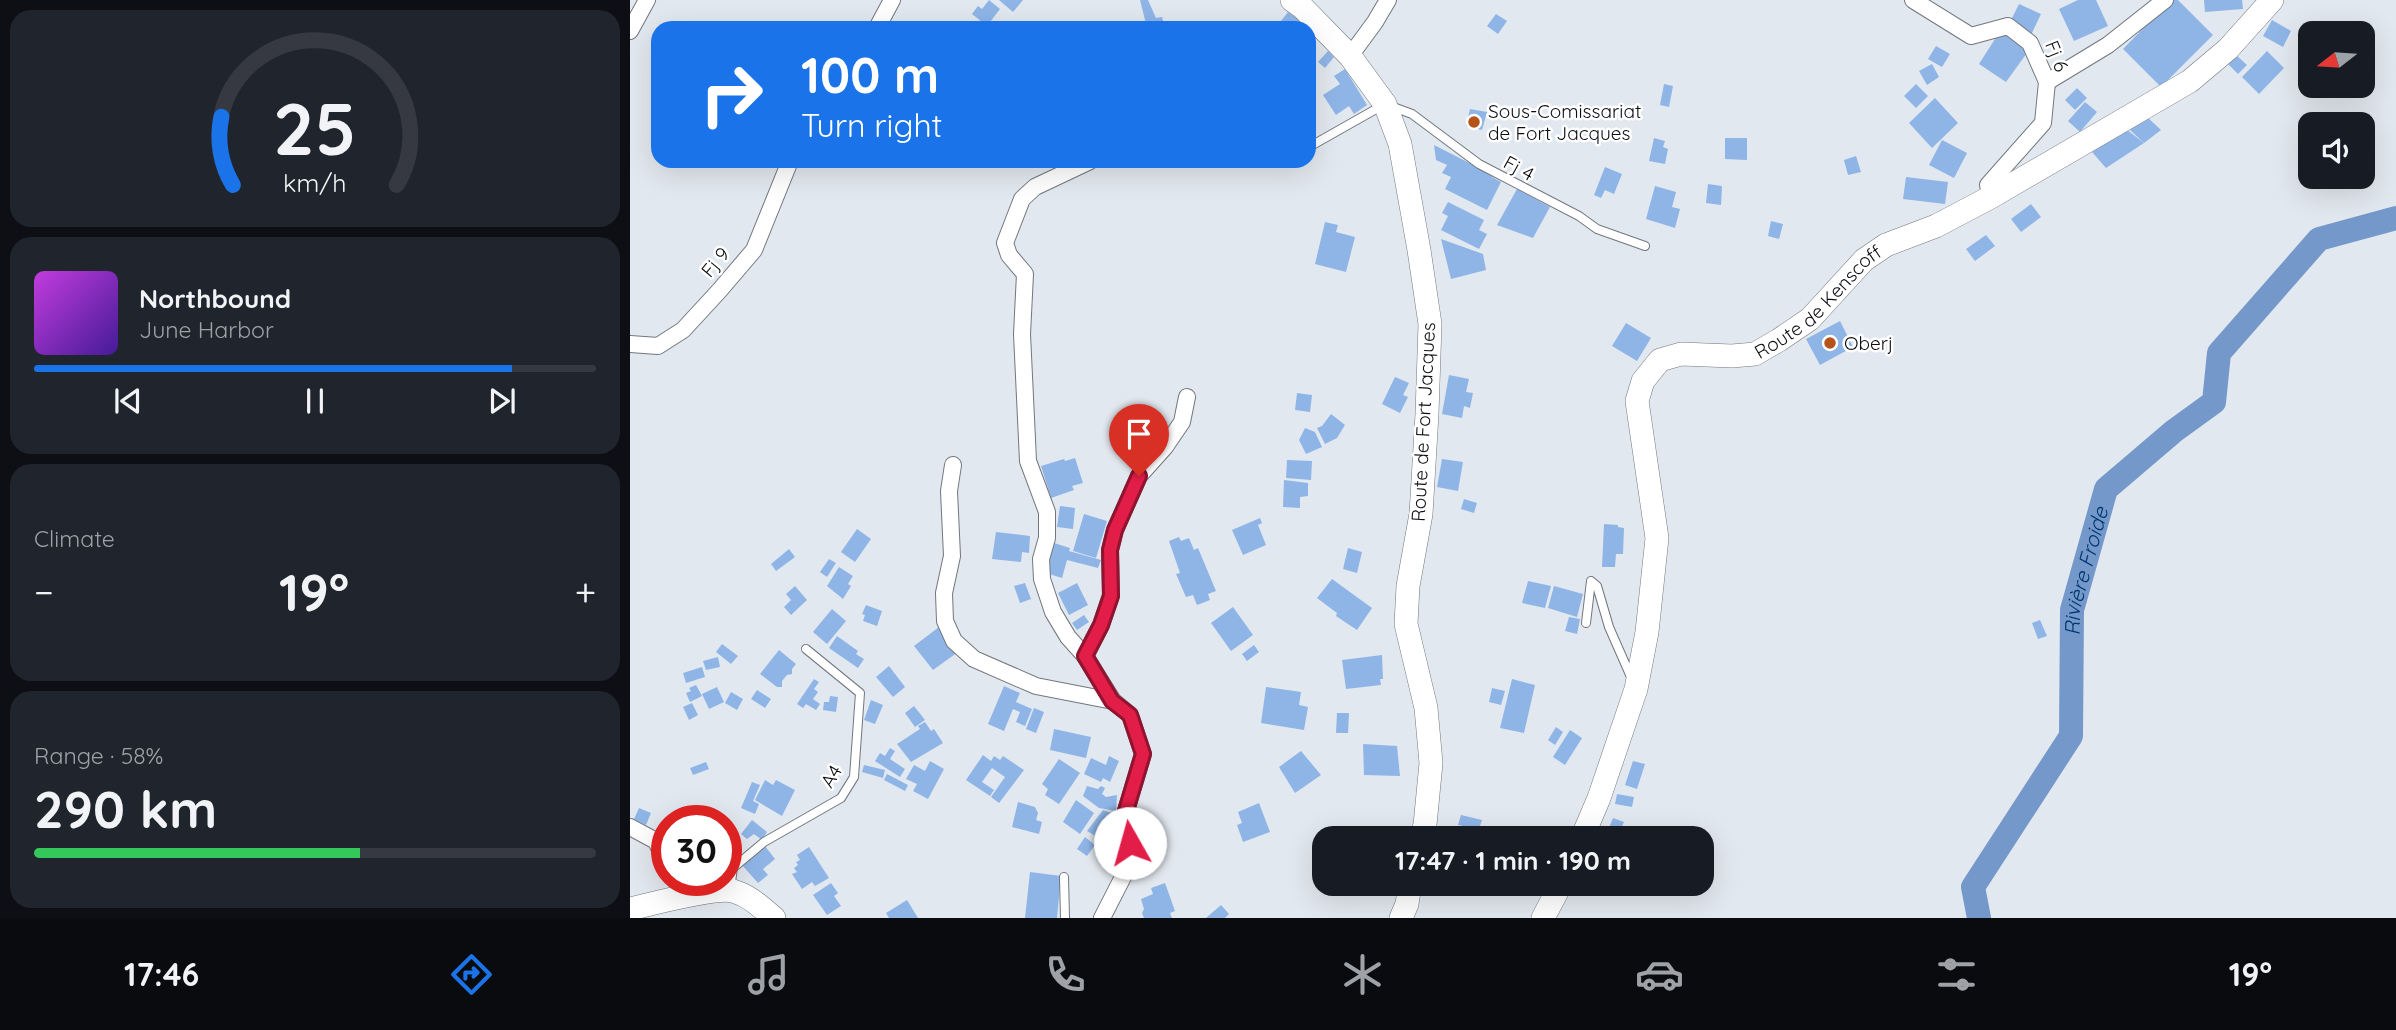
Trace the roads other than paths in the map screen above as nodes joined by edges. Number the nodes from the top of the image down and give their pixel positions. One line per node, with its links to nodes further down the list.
1 (648, 0): 11 (street)
2 (892, 0): 8 (street)
3 (1292, 0): 10 (main road, Route de Fort Jacques)
4 (1388, 0): 12 (street)
5 (1913, 0): 13 (street, Fj 6)
6 (2165, 0): 13 (street)
7 (2272, 0): 18 (main road, Route de Kenscoff)
8 (881, 21)
9 (1316, 21): 12 (main road, Route de Fort Jacques)
10 (1316, 21)
11 (630, 31)
12 (1350, 56): 14 (main road, Route de Fort Jacques)
13 (2047, 82): 18 (street, Fj 6)
14 (1385, 104): 15 (lane); 19 (lane, Fj 4); 28 (main road, Route de Fort Jacques)
15 (1316, 143)
16 (787, 168): 20 (street, Fj 9)
17 (1075, 168): 25 (street)
18 (1991, 197): 26 (main road, Route de Kenscoff)
19 (1645, 246)
20 (630, 344)
21 (1187, 397): 25 (street)
22 (954, 465): 27 (street)
23 (1586, 622): 26 (lane)
24 (806, 649): 32 (lane, A4)
25 (1085, 656): 27 (street)
26 (1636, 689): 29 (main road, Route de Kenscoff)
27 (1112, 701): 41 (street)
28 (1425, 826)
29 (1587, 826)
30 (630, 827): 31 (street)
31 (651, 838)
32 (742, 860)
33 (1065, 877): 40 (lane)
34 (742, 895): 39 (main road)
35 (661, 896): 38 (main road)
36 (1409, 896): 42 (main road)
37 (1555, 896): 43 (main road)
38 (630, 909)
39 (774, 918)
40 (1065, 918)
41 (1102, 918)
42 (1401, 918)
43 (1543, 918)

